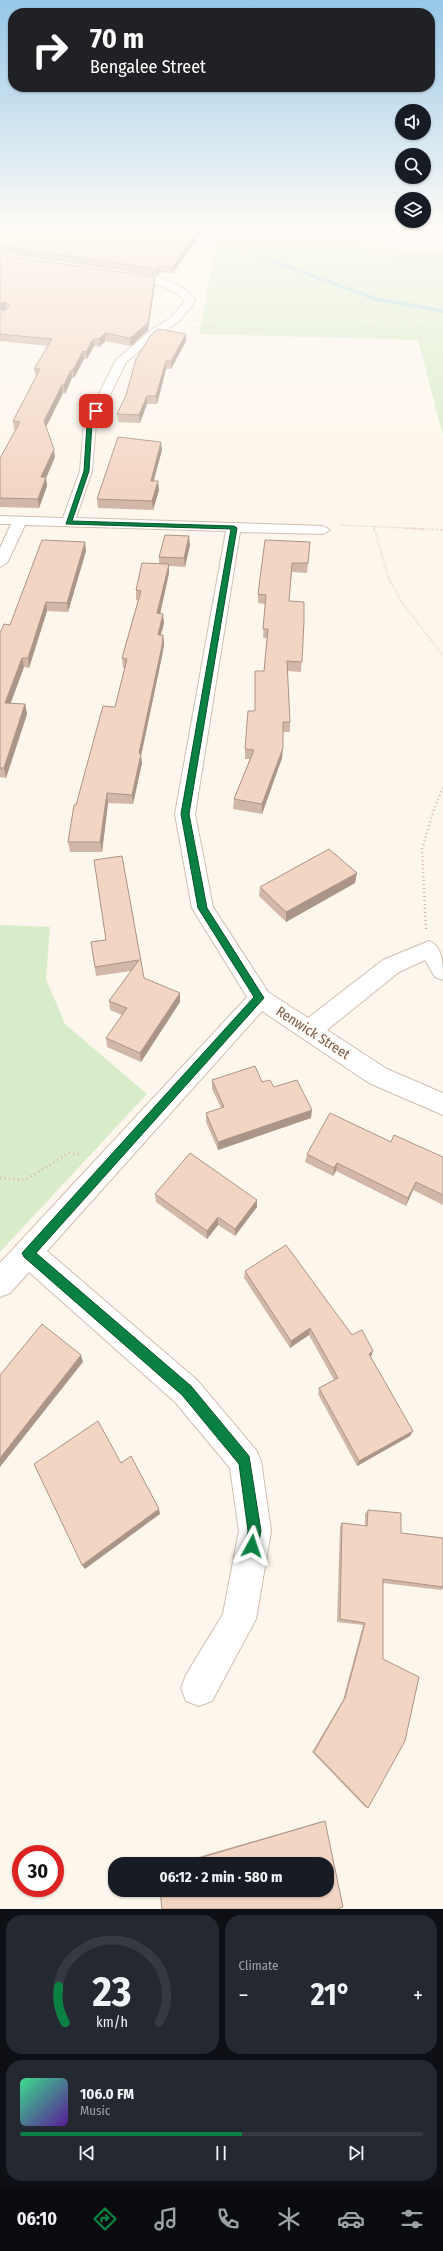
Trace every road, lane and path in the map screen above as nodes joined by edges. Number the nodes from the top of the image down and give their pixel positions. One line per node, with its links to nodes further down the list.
1 (178, 314): 3 (street)
2 (194, 315): 4 (path)
3 (166, 326): 4 (path); 9 (street)
4 (215, 328): 5 (path); 6 (path)
5 (443, 331)
6 (443, 338)
7 (0, 520): 8 (street)
8 (20, 521): 9 (street); 14 (street)
9 (68, 522): 11 (street)
10 (373, 526): 12 (path); 13 (path); 15 (path)
11 (234, 528): 12 (street); 19 (street, Renwick Street)
12 (323, 530)
13 (443, 530)
14 (0, 563)
15 (443, 655)
16 (443, 788): 17 (path)
17 (428, 949): 18 (street); 20 (street)
18 (443, 971)
19 (260, 998): 20 (street, Renwick Street); 22 (street)
20 (308, 1032): 21 (street, Renwick Street)
21 (443, 1104)
22 (113, 1160): 23 (path); 24 (street)
23 (0, 1178)
24 (28, 1253): 25 (street); 26 (street)
25 (0, 1283)
26 (199, 1688)

